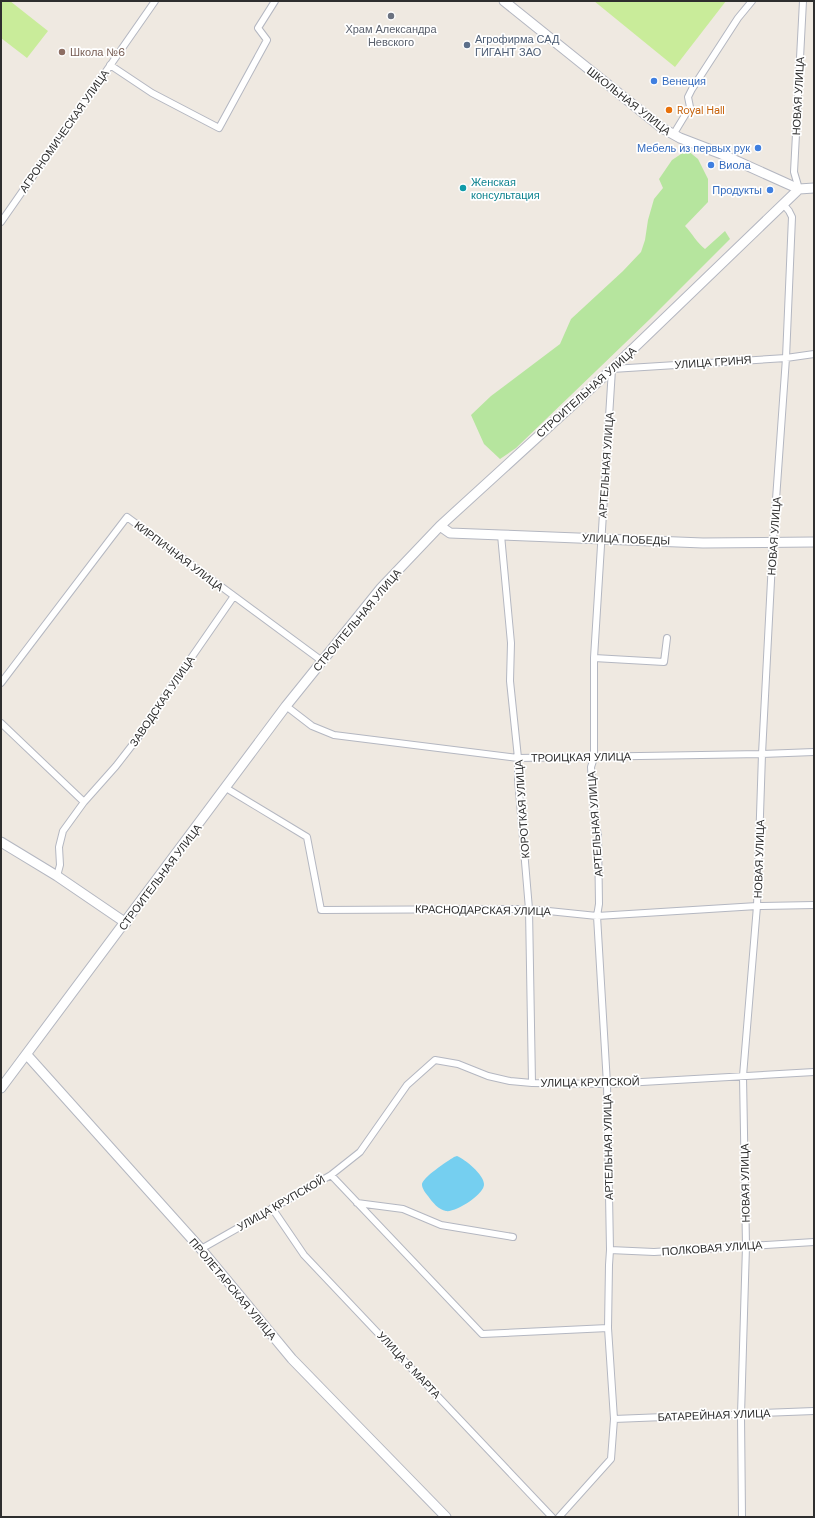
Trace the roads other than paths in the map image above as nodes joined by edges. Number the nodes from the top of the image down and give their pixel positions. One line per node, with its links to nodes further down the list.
1 (155, 1): 6 (street, АГРОНОМИЧЕСКАЯ УЛИЦА)
2 (275, 1): 6 (street)
3 (504, 1): 7 (street, ШКОЛЬНАЯ УЛИЦА)
4 (752, 1): 7 (street)
5 (803, 1): 9 (street, НОВАЯ УЛИЦА)
6 (110, 65): 11 (street, АГРОНОМИЧЕСКАЯ УЛИЦА)
7 (673, 135): 9 (street, ШКОЛЬНАЯ УЛИЦА)
8 (814, 188): 9 (street, ШКОЛЬНАЯ УЛИЦА)
9 (799, 189): 10 (street, СТРОИТЕЛЬНАЯ УЛИЦА)
10 (784, 205): 13 (street, НОВАЯ УЛИЦА); 14 (street, СТРОИТЕЛЬНАЯ УЛИЦА)
11 (1, 222)
12 (814, 354): 13 (street, УЛИЦА ГРИНЯ)
13 (786, 358): 14 (street, УЛИЦА ГРИНЯ); 18 (street, НОВАЯ УЛИЦА)
14 (612, 369): 15 (street, СТРОИТЕЛЬНАЯ УЛИЦА); 17 (street, АРТЕЛЬНАЯ УЛИЦА)
15 (440, 526): 16 (street, УЛИЦА ПОБЕДЫ); 23 (street, СТРОИТЕЛЬНАЯ УЛИЦА)
16 (501, 535): 17 (street, УЛИЦА ПОБЕДЫ); 29 (street, КОРОТКАЯ УЛИЦА)
17 (601, 538): 18 (street, УЛИЦА ПОБЕДЫ); 22 (street, АРТЕЛЬНАЯ УЛИЦА)
18 (773, 542): 19 (street, УЛИЦА ПОБЕДЫ); 28 (street, НОВАЯ УЛИЦА)
19 (814, 542)
20 (234, 596): 23 (street, КИРПИЧНАЯ УЛИЦА); 24 (street, КИРПИЧНАЯ УЛИЦА); 32 (street, ЗАВОДСКАЯ УЛИЦА)
21 (667, 638): 22 (street)
22 (594, 658): 30 (street, АРТЕЛЬНАЯ УЛИЦА)
23 (322, 661): 25 (street, СТРОИТЕЛЬНАЯ УЛИЦА)
24 (1, 682)
25 (286, 706): 29 (street, ТРОИЦКАЯ УЛИЦА); 31 (street, СТРОИТЕЛЬНАЯ УЛИЦА)
26 (1, 723): 32 (street)
27 (814, 752): 28 (street, ТРОИЦКАЯ УЛИЦА)
28 (762, 754): 30 (street, ТРОИЦКАЯ УЛИЦА); 36 (street, НОВАЯ УЛИЦА)
29 (518, 758): 30 (street, ТРОИЦКАЯ УЛИЦА); 37 (street, КОРОТКАЯ УЛИЦА)
30 (594, 758): 38 (street, АРТЕЛЬНАЯ УЛИЦА)
31 (226, 788): 37 (street, КРАСНОДАРСКАЯ УЛИЦА); 39 (street, СТРОИТЕЛЬНАЯ УЛИЦА)
32 (84, 802): 34 (street, ЗАВОДСКАЯ УЛИЦА)
33 (1, 842): 34 (street)
34 (56, 876): 39 (street)
35 (814, 905): 36 (street, КРАСНОДАРСКАЯ УЛИЦА)
36 (757, 906): 38 (street, КРАСНОДАРСКАЯ УЛИЦА); 42 (street, НОВАЯ УЛИЦА)
37 (529, 909): 38 (street, КРАСНОДАРСКАЯ УЛИЦА); 43 (street, КОРОТКАЯ УЛИЦА)
38 (597, 916): 44 (street, АРТЕЛЬНАЯ УЛИЦА)
39 (126, 923): 40 (street, СТРОИТЕЛЬНАЯ УЛИЦА)
40 (27, 1055): 45 (street, СТРОИТЕЛЬНАЯ УЛИЦА); 52 (street, ПРОЛЕТАРСКАЯ УЛИЦА)
41 (814, 1072): 42 (street, УЛИЦА КРУПСКОЙ)
42 (743, 1076): 44 (street, УЛИЦА КРУПСКОЙ); 51 (street, НОВАЯ УЛИЦА)
43 (532, 1082): 44 (street, УЛИЦА КРУПСКОЙ); 46 (street, УЛИЦА КРУПСКОЙ)
44 (607, 1084): 53 (street, АРТЕЛЬНАЯ УЛИЦА)
45 (1, 1088)
46 (330, 1175): 47 (street); 48 (street, УЛИЦА КРУПСКОЙ)
47 (358, 1203): 49 (street); 54 (street)
48 (272, 1208): 52 (street, УЛИЦА КРУПСКОЙ); 59 (street, УЛИЦА 8 МАРТА)
49 (513, 1237)
50 (814, 1242): 51 (street, ПОЛКОВАЯ УЛИЦА)
51 (746, 1246): 53 (street, ПОЛКОВАЯ УЛИЦА); 56 (street, НОВАЯ УЛИЦА)
52 (201, 1249): 58 (street, ПРОЛЕТАРСКАЯ УЛИЦА)
53 (610, 1250): 54 (street, АРТЕЛЬНАЯ УЛИЦА)
54 (608, 1328): 57 (street, АРТЕЛЬНАЯ УЛИЦА)
55 (814, 1411): 56 (street, БАТАРЕЙНАЯ УЛИЦА)
56 (741, 1414): 57 (street, БАТАРЕЙНАЯ УЛИЦА); 61 (street, НОВАЯ УЛИЦА)
57 (614, 1419): 60 (street, АРТЕЛЬНАЯ УЛИЦА)
58 (446, 1517)
59 (552, 1517)
60 (559, 1517)
61 (742, 1517)

